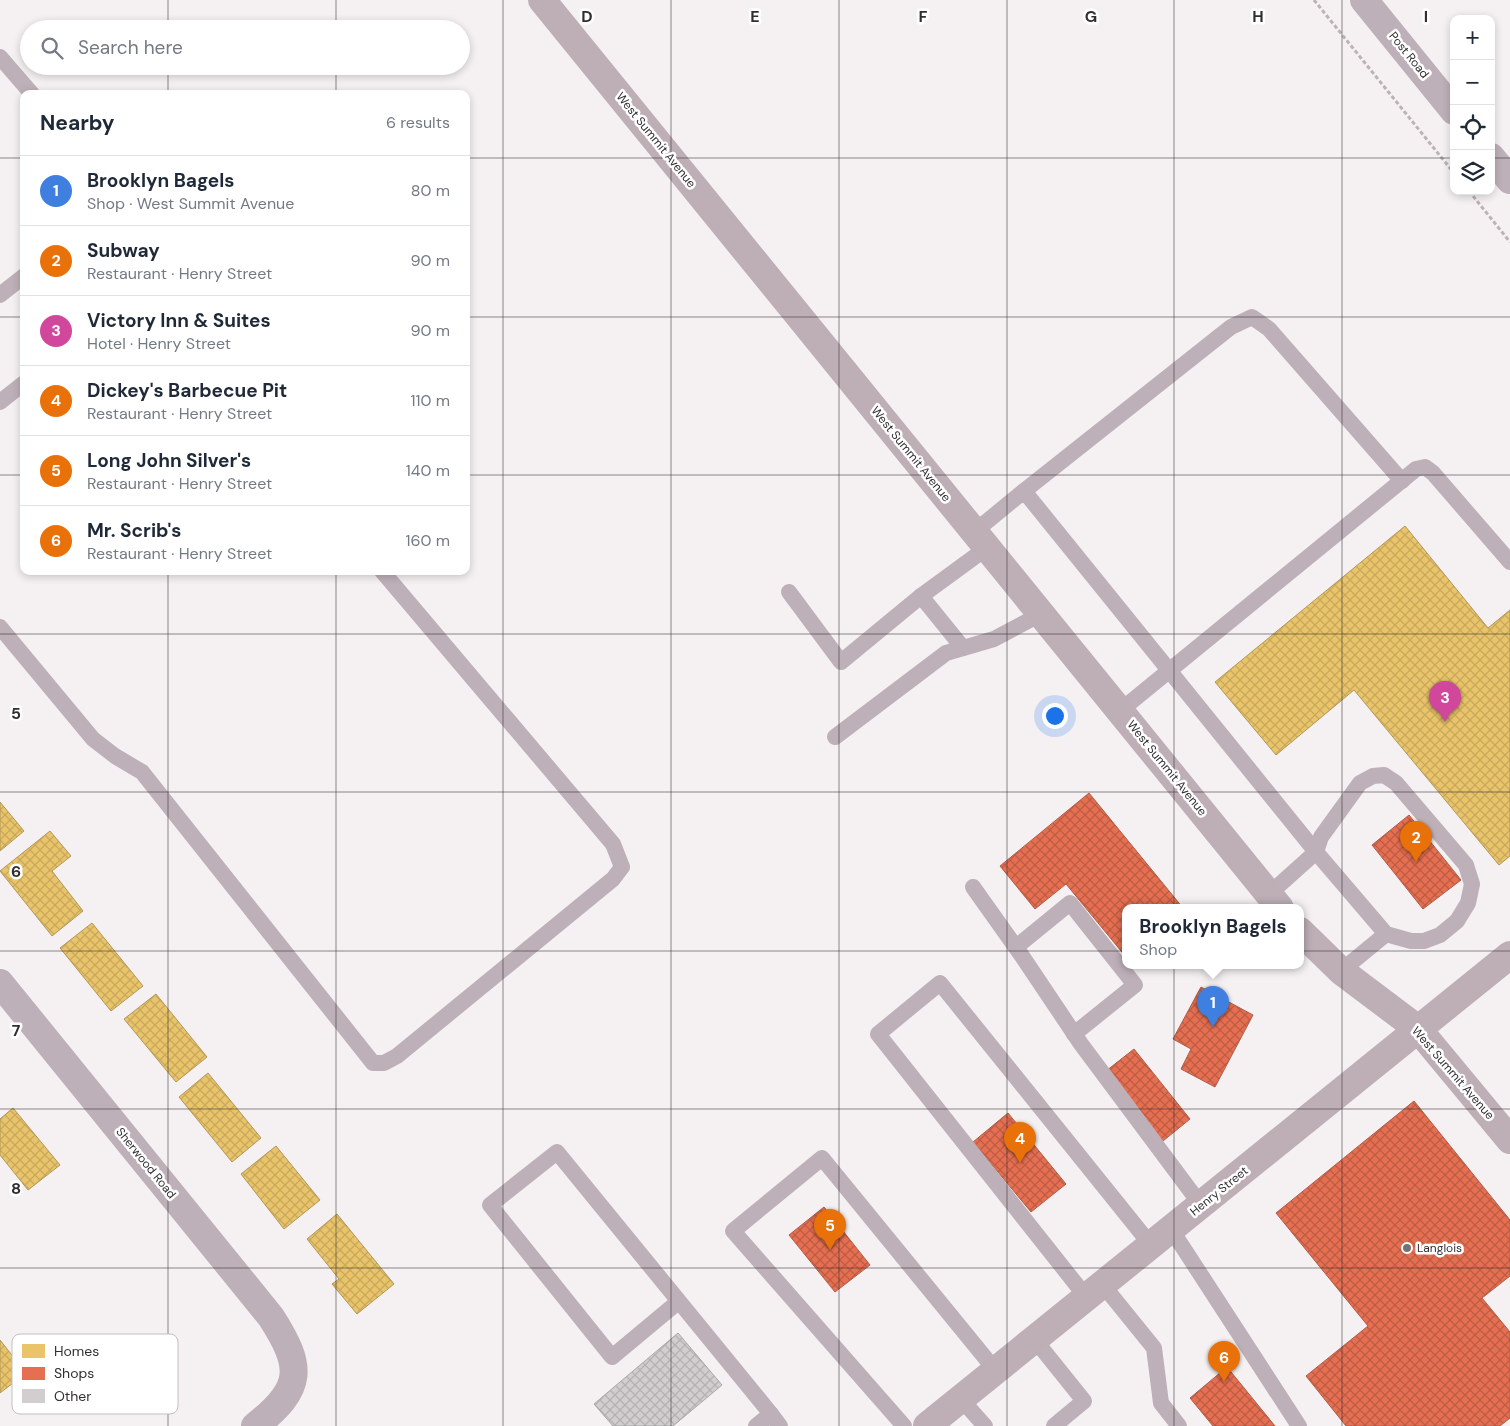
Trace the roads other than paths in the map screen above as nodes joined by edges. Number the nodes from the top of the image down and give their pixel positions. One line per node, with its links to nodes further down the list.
1 (542, 0): 14 (street, West Summit Avenue)
2 (1364, 0): 5 (street, Post Road)
3 (0, 57): 4 (lane)
4 (29, 90)
5 (1450, 106)
6 (1495, 162): 7 (street)
7 (1510, 180)
8 (20, 279): 9 (lane)
9 (0, 295)
10 (20, 386): 11 (lane)
11 (0, 402)
12 (1402, 481): 13 (lane); 15 (lane); 22 (lane)
13 (1024, 491): 14 (lane); 22 (lane)
14 (981, 540): 18 (lane); 19 (street, West Summit Avenue)
15 (1510, 562)
16 (385, 575): 20 (lane)
17 (788, 592): 18 (lane)
18 (920, 596): 21 (lane)
19 (1041, 614): 21 (lane); 23 (street, West Summit Avenue)
20 (0, 627)
21 (963, 648): 24 (lane)
22 (1171, 670): 23 (lane); 25 (lane)
23 (1120, 710): 27 (street, West Summit Avenue)
24 (835, 737)
25 (1316, 852): 27 (lane); 28 (lane); 28 (lane)
26 (973, 887): 30 (lane)
27 (1274, 902)
28 (1386, 934): 34 (lane)
29 (1304, 936): 34 (street, West Summit Avenue)
30 (1016, 947): 32 (lane); 37 (lane)
31 (1508, 960): 36 (street, Henry Street)
32 (1122, 969)
33 (1122, 969): 37 (lane)
34 (1341, 971): 36 (street, West Summit Avenue)
35 (0, 983): 47 (street, Sherwood Road)
36 (1418, 1029): 38 (street, West Summit Avenue); 39 (street, Henry Street)
37 (1074, 1034): 39 (lane)
38 (1510, 1140)
39 (1202, 1204): 40 (street, Henry Street)
40 (1161, 1237): 41 (street, Henry Street); 41 (lane); 54 (lane)
41 (1095, 1291): 43 (street, Henry Street); 53 (lane)
42 (678, 1302): 42 (lane); 46 (lane)
43 (1035, 1340): 44 (street, Henry Street); 52 (lane)
44 (996, 1371): 45 (street, Henry Street); 49 (lane)
45 (961, 1399): 50 (street, Henry Street); 51 (lane)
46 (775, 1420): 48 (lane)
47 (255, 1426)
48 (756, 1426)
49 (904, 1426)
50 (927, 1426)
51 (985, 1426)
52 (1054, 1426)
53 (1179, 1426)
54 (1299, 1426)

